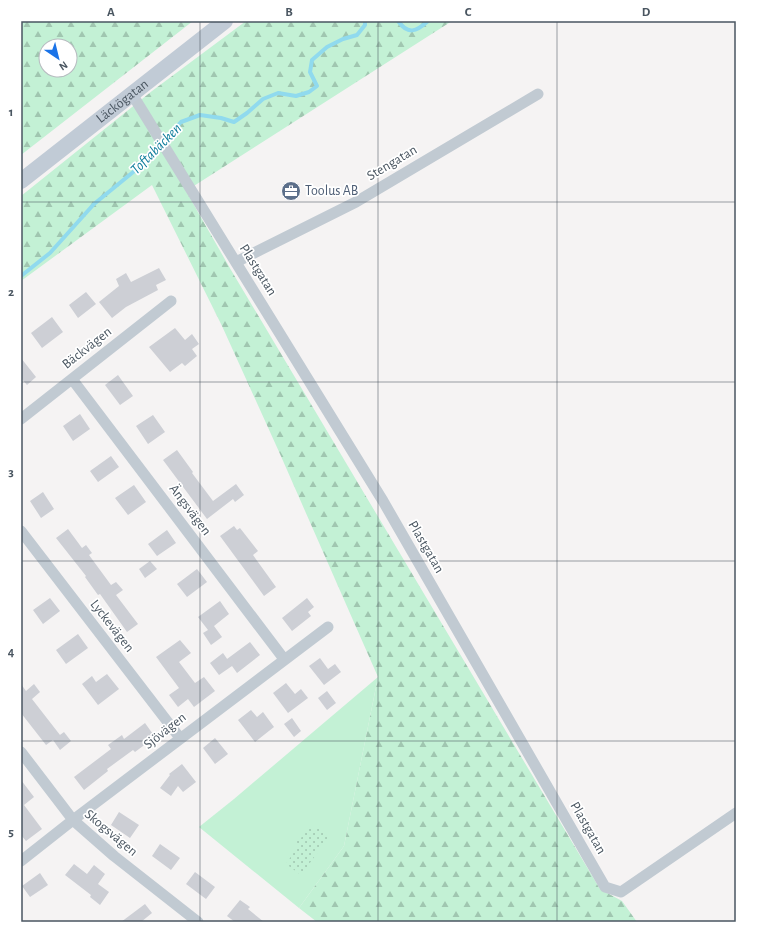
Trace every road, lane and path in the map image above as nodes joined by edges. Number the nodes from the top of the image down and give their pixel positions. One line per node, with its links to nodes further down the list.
1 (225, 21): 2 (main road, Läckögatan)
2 (132, 94): 4 (main road, Läckögatan); 5 (street, Plastgatan)
3 (538, 94): 5 (street, Stengatan)
4 (21, 181)
5 (236, 262): 14 (street, Plastgatan)
6 (171, 301): 7 (street, Bäckvägen)
7 (72, 379): 8 (street, Bäckvägen); 11 (street, Ängsvägen)
8 (21, 419)
9 (21, 532): 12 (street, Lyckevägen)
10 (328, 627): 11 (street, Sjövägen)
11 (284, 659): 12 (street, Sjövägen)
12 (180, 738): 15 (street, Sjövägen)
13 (21, 752): 15 (street, Skogsvägen)
14 (736, 814)
15 (72, 820): 16 (street, Sjövägen); 17 (street, Skogsvägen)
16 (21, 861)
17 (198, 922)

